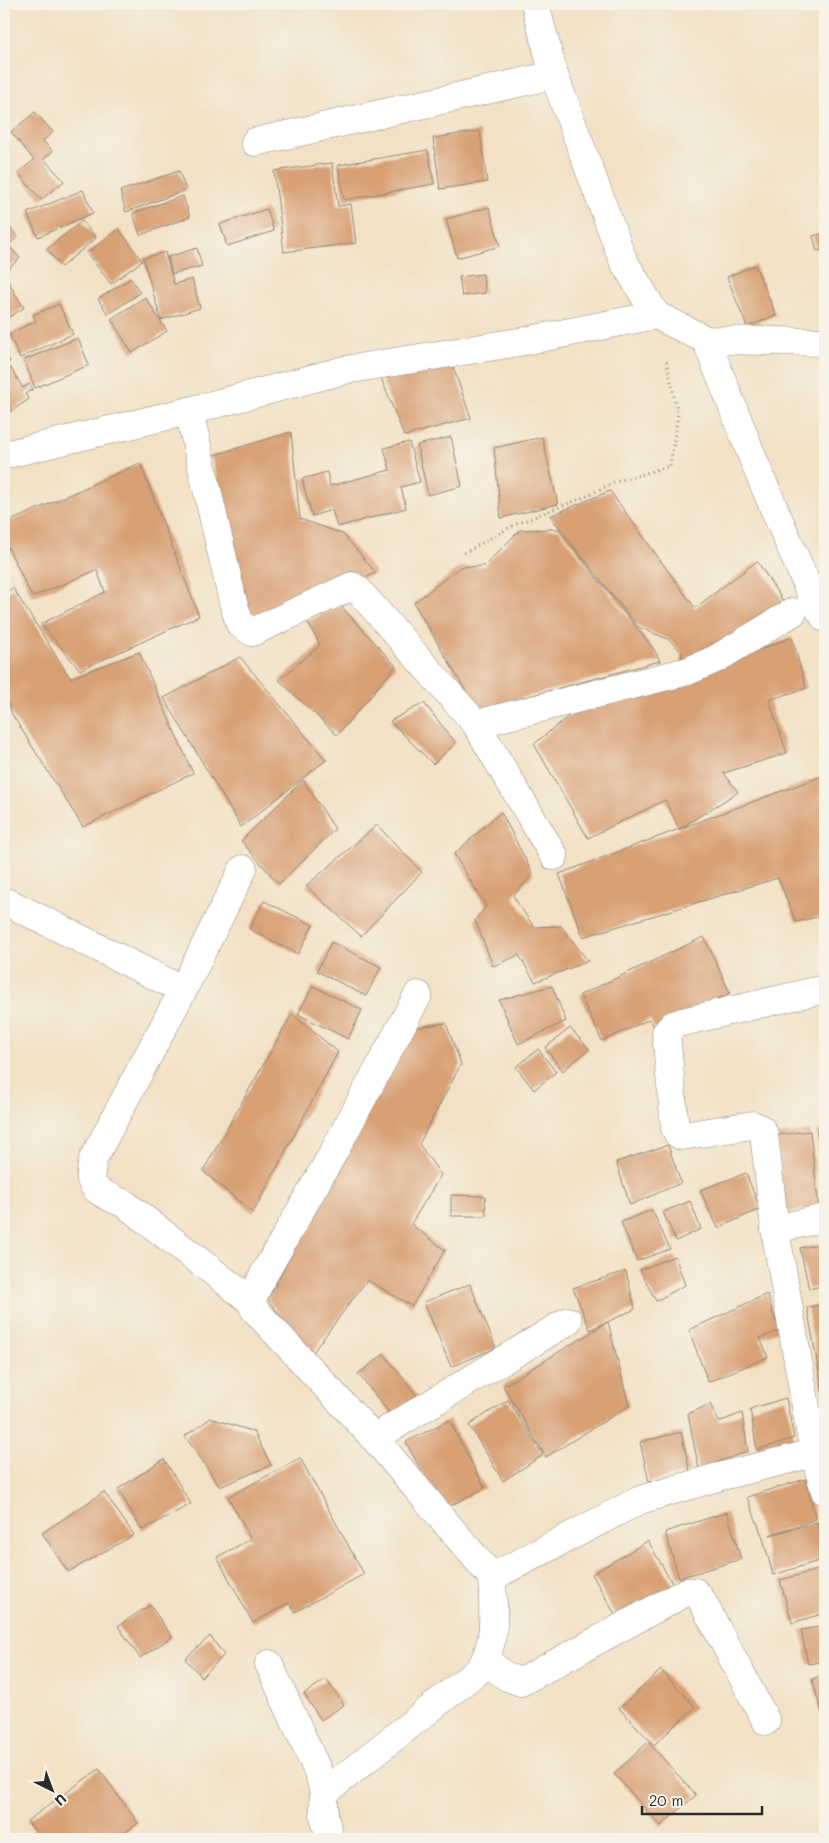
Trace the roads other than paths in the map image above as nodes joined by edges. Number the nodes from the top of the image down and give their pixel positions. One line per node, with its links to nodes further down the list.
1 (536, 4): 2 (street)
2 (554, 75): 3 (street); 4 (street)
3 (255, 142)
4 (656, 315): 5 (street); 7 (street)
5 (706, 340): 6 (street); 10 (street)
6 (825, 342)
7 (189, 411): 8 (street); 11 (street)
8 (4, 455)
9 (793, 612): 11 (street)
10 (825, 618)
11 (476, 724): 12 (street)
12 (554, 856)
13 (243, 869): 16 (street)
14 (4, 902): 16 (street)
15 (825, 989): 19 (street)
16 (183, 990): 20 (street)
17 (418, 995): 20 (street)
18 (825, 1218): 19 (street)
19 (775, 1229): 23 (street)
20 (251, 1301): 22 (street)
21 (568, 1321): 22 (street)
22 (374, 1438): 25 (street)
23 (820, 1452): 24 (street); 25 (street)
24 (825, 1491)
25 (492, 1577): 26 (street)
26 (486, 1661): 28 (street); 29 (street)
27 (269, 1664): 29 (street)
28 (766, 1721)
29 (324, 1793): 30 (street)
30 (330, 1839)

